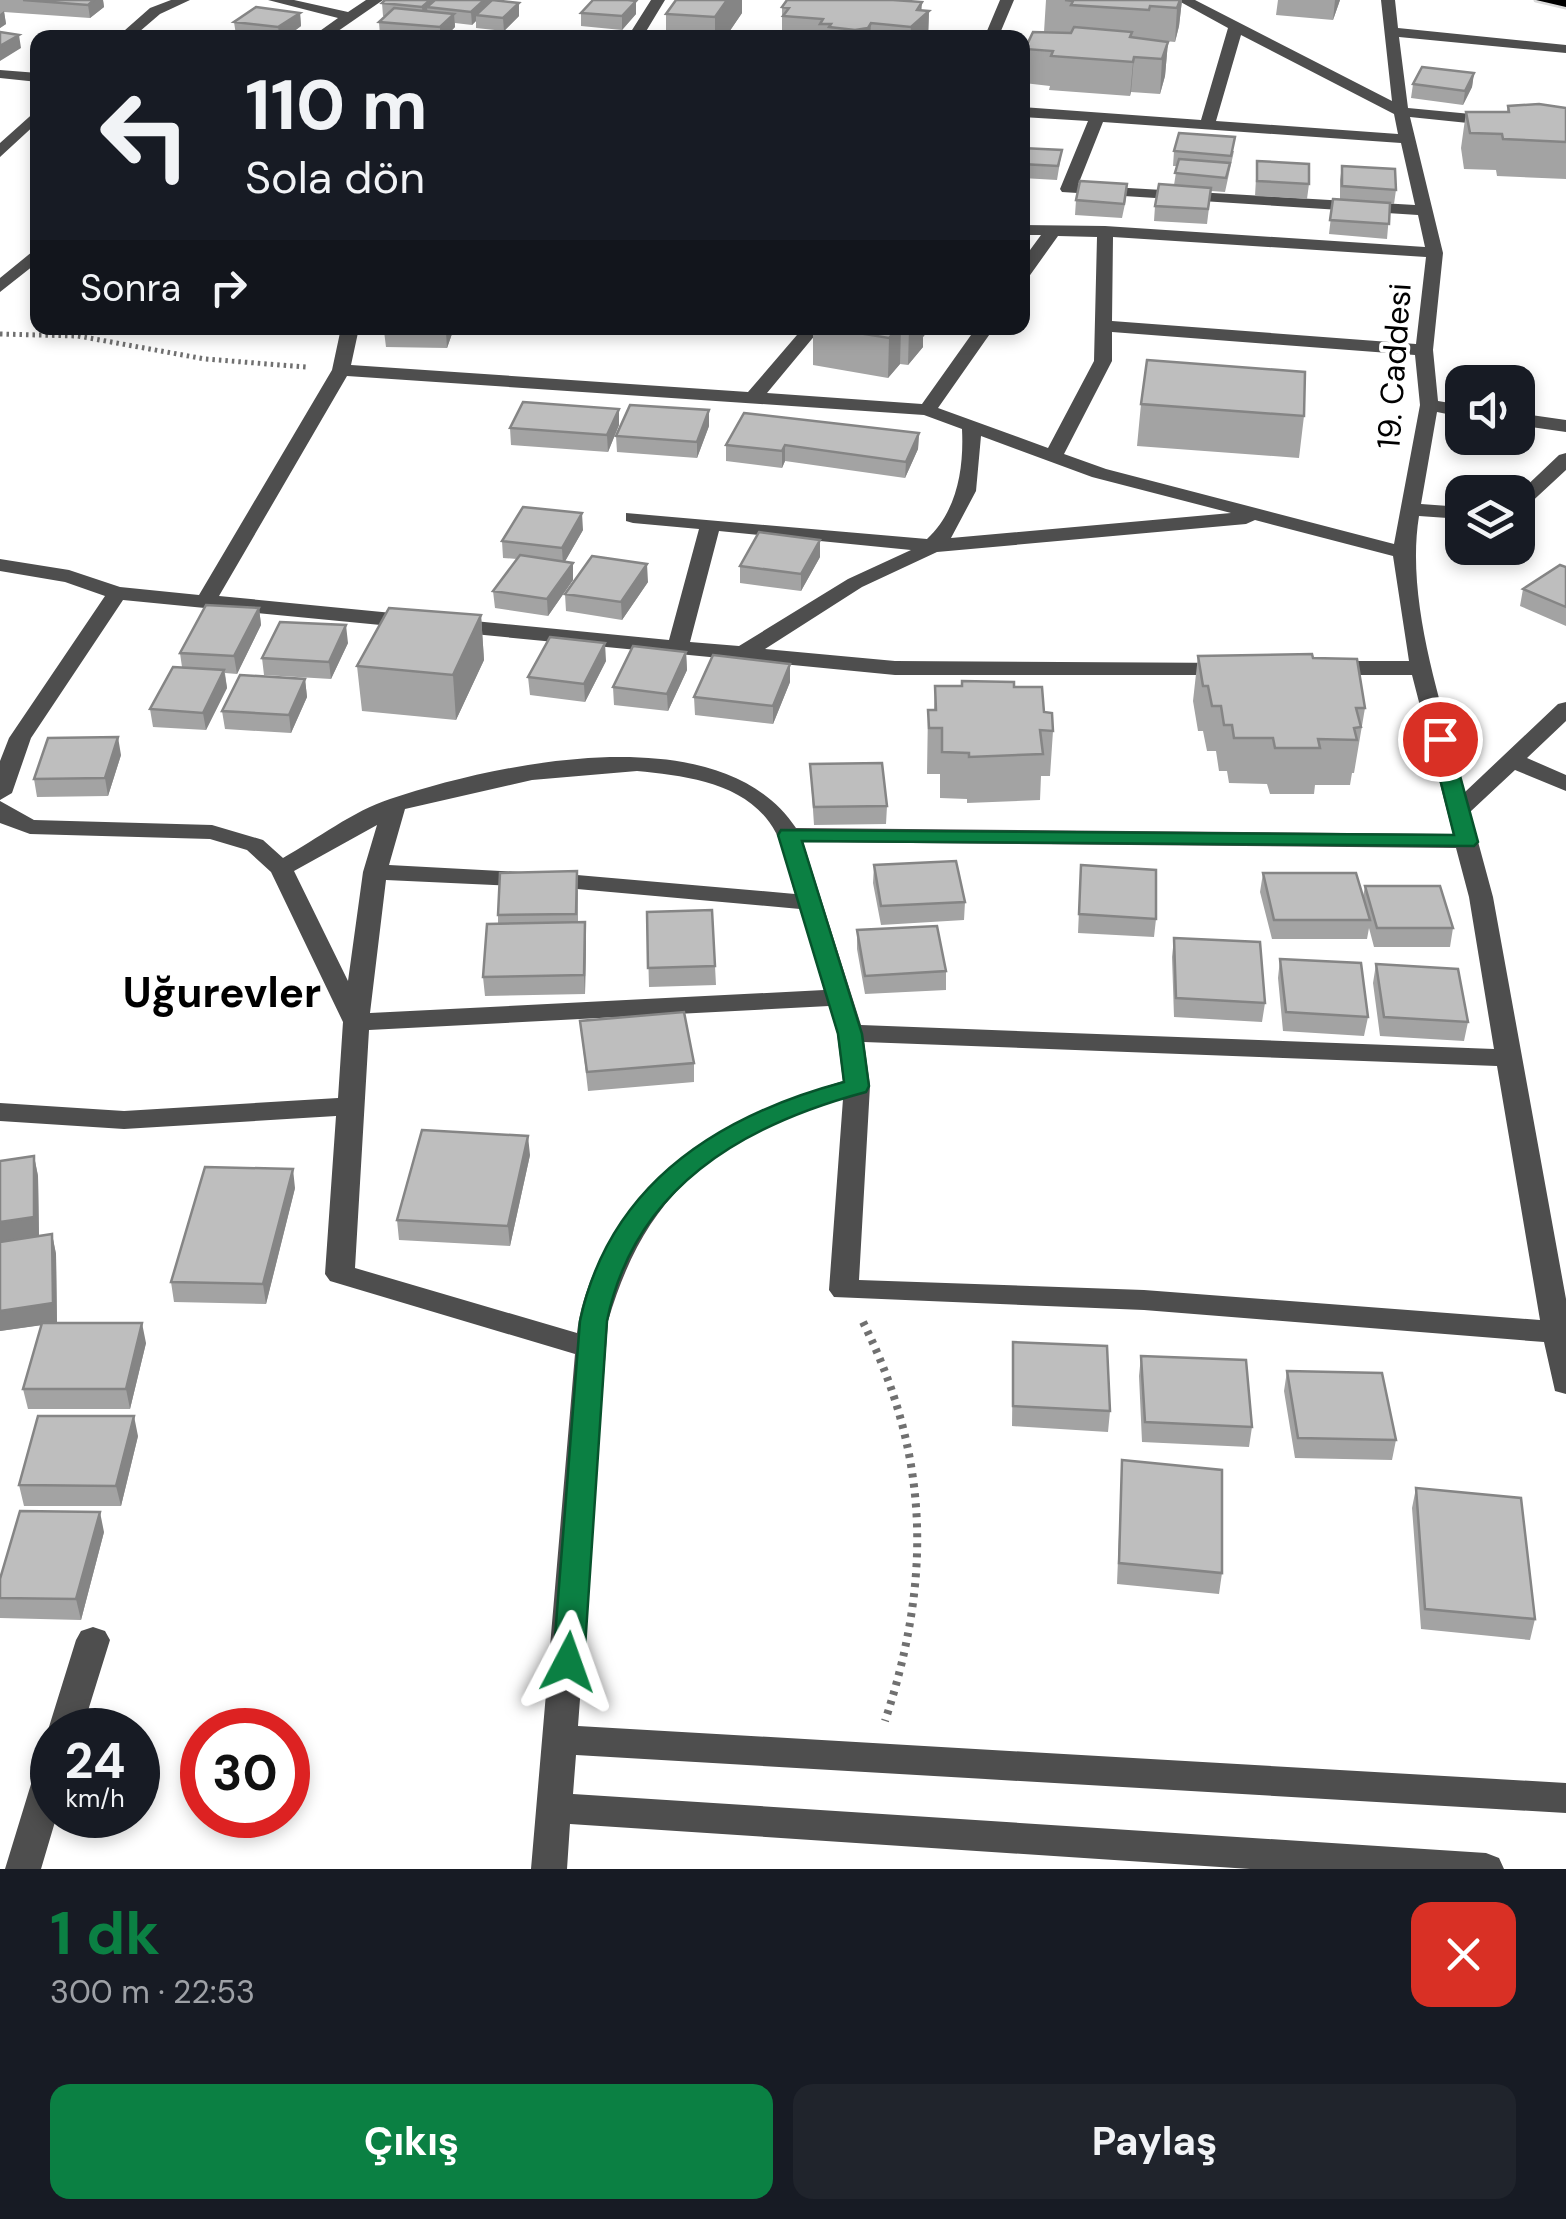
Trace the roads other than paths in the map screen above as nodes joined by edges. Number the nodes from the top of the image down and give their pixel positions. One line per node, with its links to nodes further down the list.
1 (183, 0): 12 (street)
2 (276, 0): 10 (street)
3 (376, 0): 10 (street)
4 (658, 0): 14 (street)
5 (1006, 0): 15 (street)
6 (1184, 0): 11 (street)
7 (1388, 0): 16 (street, 19. Caddesi)
8 (1543, 0): 9 (main road)
9 (1566, 3)
10 (351, 17): 13 (street)
11 (1236, 26): 20 (street); 24 (street)
12 (133, 30)
13 (331, 30)
14 (639, 30)
15 (994, 30)
16 (1391, 32): 17 (street); 20 (street, 19. Caddesi)
17 (1566, 49)
18 (0, 74): 19 (street)
19 (30, 77)
20 (1401, 112): 25 (street); 26 (street, 19. Caddesi)
21 (1030, 113): 22 (street)
22 (1097, 117): 24 (street); 28 (street)
23 (30, 122): 27 (street)
24 (1207, 125): 26 (street)
25 (1566, 128)
26 (1408, 139): 28 (street, 19. Caddesi)
27 (0, 152)
28 (1427, 211): 32 (street, 19. Caddesi)
29 (1030, 230): 30 (street)
30 (1053, 230): 31 (street); 34 (street)
31 (1105, 231): 32 (street); 36 (street)
32 (1435, 253): 40 (street, 19. Caddesi)
33 (30, 259): 35 (street)
34 (1030, 263)
35 (0, 287)
36 (1103, 326): 40 (street); 49 (street)
37 (348, 335): 41 (street)
38 (806, 335): 42 (street)
39 (980, 335): 45 (street)
40 (1424, 350): 43 (street, 19. Caddesi)
41 (341, 370): 42 (street); 61 (street)
42 (753, 398): 45 (street)
43 (1429, 406): 44 (street); 52 (street, 19. Caddesi)
44 (1445, 408)
45 (927, 410): 47 (street)
46 (1535, 421): 48 (street)
47 (971, 426): 49 (street); 57 (street)
48 (1566, 426)
49 (1052, 456): 54 (street)
50 (1566, 460): 51 (street)
51 (1535, 488)
52 (1414, 510): 53 (street); 58 (street, 19. Caddesi)
53 (1445, 512)
54 (1266, 516): 57 (street); 58 (street)
55 (633, 517): 56 (street)
56 (711, 524): 57 (street); 62 (street)
57 (932, 546): 63 (street)
58 (1403, 552): 66 (street, 19. Caddesi)
59 (0, 565): 60 (street)
60 (117, 593): 61 (street); 70 (street)
61 (205, 602): 62 (street)
62 (678, 647): 63 (street)
63 (744, 653): 64 (street)
64 (1246, 668)
65 (1304, 668): 66 (street)
66 (1421, 668): 73 (street, 19. Caddesi)
67 (1566, 709): 68 (street)
68 (1513, 760): 69 (street); 73 (street)
69 (1566, 784)
70 (0, 794)
71 (394, 805): 74 (street); 76 (street); 77 (street)
72 (0, 808): 76 (street)
73 (1459, 810): 75 (street, 19. Caddesi)
74 (789, 835): 75 (street); 78 (street)
75 (1467, 842): 82 (street, 19. Caddesi)
76 (281, 869): 80 (street)
77 (375, 872): 78 (street); 80 (street)
78 (810, 903): 79 (street)
79 (839, 997): 80 (street); 81 (street)
80 (356, 1022): 84 (street)
81 (850, 1034): 82 (street); 83 (street)
82 (1509, 1058): 86 (street, 19. Caddesi)
83 (857, 1086): 86 (street); 87 (street)
84 (351, 1106): 85 (street); 87 (street)
85 (0, 1112)
86 (1556, 1332): 88 (street, 19. Caddesi)
87 (592, 1348): 91 (street)
88 (1566, 1382)
89 (93, 1640): 90 (street)
90 (72, 1708)
91 (563, 1740): 92 (street); 93 (street)
92 (1566, 1798)
93 (557, 1808): 95 (street); 97 (street)
94 (32, 1838): 96 (street)
95 (1159, 1858): 98 (street)
96 (22, 1869)
97 (550, 1869)
98 (1486, 1869)

